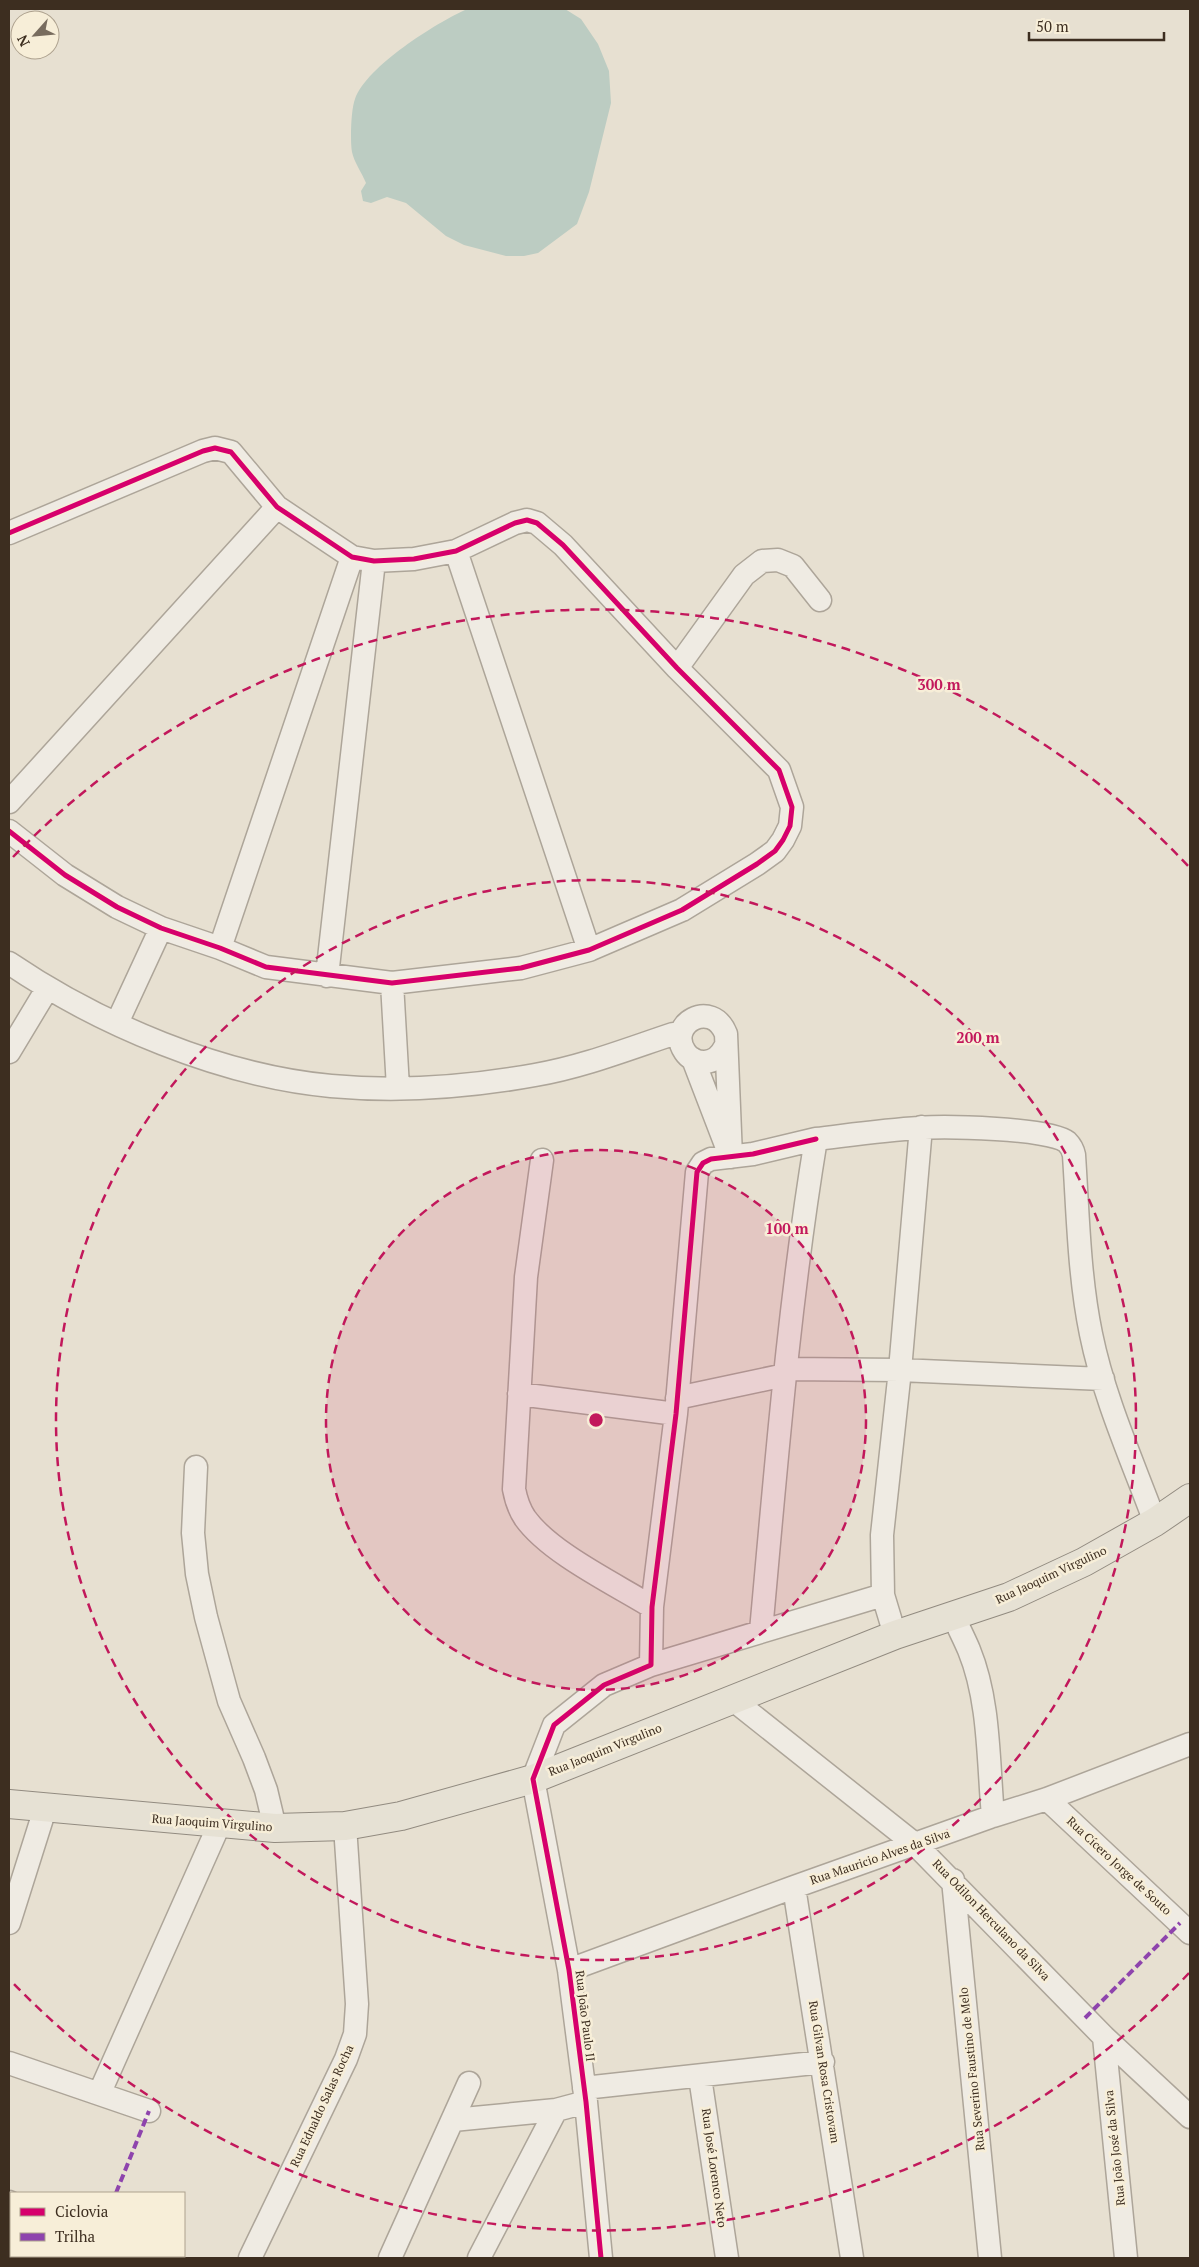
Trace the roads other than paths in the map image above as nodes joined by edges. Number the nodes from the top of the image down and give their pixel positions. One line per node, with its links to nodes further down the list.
1 (277, 507): 2 (street); 4 (street); 8 (street)
2 (9, 533)
3 (456, 551): 5 (street); 7 (street); 12 (street)
4 (352, 557): 5 (street); 11 (street)
5 (374, 561): 14 (street)
6 (820, 600): 7 (street)
7 (677, 668): 12 (street)
8 (9, 802)
9 (9, 831): 10 (street)
10 (161, 928): 11 (street); 17 (street)
11 (220, 948): 14 (street)
12 (589, 950): 15 (street)
13 (9, 963): 16 (street)
14 (327, 976): 15 (street)
15 (392, 983): 22 (street)
16 (47, 989): 17 (street); 20 (street)
17 (117, 1023): 22 (street)
18 (681, 1034): 19 (street); 21 (street); 22 (street)
19 (725, 1047): 21 (street); 25 (street)
20 (9, 1052)
21 (693, 1059): 25 (street)
22 (398, 1088)
23 (921, 1127): 24 (street); 27 (street); 29 (street)
24 (816, 1139): 25 (street); 28 (street)
25 (731, 1157): 31 (street)
26 (542, 1160): 30 (street)
27 (900, 1370): 28 (street); 29 (street); 35 (street)
28 (786, 1372): 31 (street); 38 (street)
29 (1103, 1379): 34 (street)
30 (519, 1394): 31 (street); 36 (street)
31 (676, 1406): 36 (street)
32 (196, 1467): 50 (street)
33 (1190, 1498): 34 (main road, Rua Jaoquim Virgulino)
34 (1160, 1519): 37 (main road, Rua Jaoquim Virgulino)
35 (883, 1595): 38 (street); 39 (street)
36 (652, 1606): 40 (street)
37 (953, 1615): 39 (main road, Rua Jaoquim Virgulino); 47 (street)
38 (760, 1631): 40 (street)
39 (895, 1635): 41 (main road, Rua Jaoquim Virgulino)
40 (651, 1666): 43 (street)
41 (732, 1699): 43 (main road, Rua Jaoquim Virgulino); 51 (street, Rua Odilon Herculano da Silva)
42 (1186, 1751): 44 (street, Rua Mauricio Alves da Silva)
43 (533, 1779): 49 (main road, Rua Jaoquim Virgulino); 56 (street, Rua João Paulo II)
44 (1047, 1799): 47 (street, Rua Mauricio Alves da Silva); 55 (street, Rua Cícero Jorge de Souto)
45 (9, 1804): 46 (main road, Rua Jaoquim Virgulino)
46 (45, 1809): 48 (main road, Rua Jaoquim Virgulino); 54 (street)
47 (993, 1816): 51 (street, Rua Mauricio Alves da Silva)
48 (219, 1825): 50 (main road, Rua Jaoquim Virgulino); 62 (street)
49 (345, 1826): 50 (main road, Rua Jaoquim Virgulino); 68 (street, Rua Ednaldo Salas Rocha)
50 (275, 1828)
51 (916, 1845): 52 (street, Rua Odilon Herculano da Silva); 53 (street, Rua Mauricio Alves da Silva)
52 (953, 1880): 57 (street, Rua Odilon Herculano da Silva); 74 (street, Rua Severino Faustino de Melo)
53 (794, 1887): 56 (street, Rua Mauricio Alves da Silva); 58 (street, Rua Gilvan Rosa Cristovam)
54 (9, 1923)
55 (1190, 1932)
56 (569, 1970): 63 (street, Rua João Paulo II)
57 (1104, 2037): 66 (street, Rua Odilon Herculano da Silva); 75 (street, Rua João José da Silva)
58 (823, 2062): 60 (street); 73 (street, Rua Gilvan Rosa Cristovam)
59 (9, 2063): 62 (street)
60 (700, 2077): 63 (street); 72 (street, Rua José Lorenco Neto)
61 (469, 2083): 67 (street)
62 (100, 2092): 65 (street)
63 (585, 2095): 64 (street); 71 (street, Rua João Paulo II)
64 (556, 2110): 67 (street); 70 (street)
65 (149, 2111)
66 (1190, 2117)
67 (453, 2120): 69 (street)
68 (250, 2258)
69 (390, 2258)
70 (479, 2258)
71 (601, 2258)
72 (727, 2258)
73 (852, 2258)
74 (990, 2258)
75 (1126, 2258)

